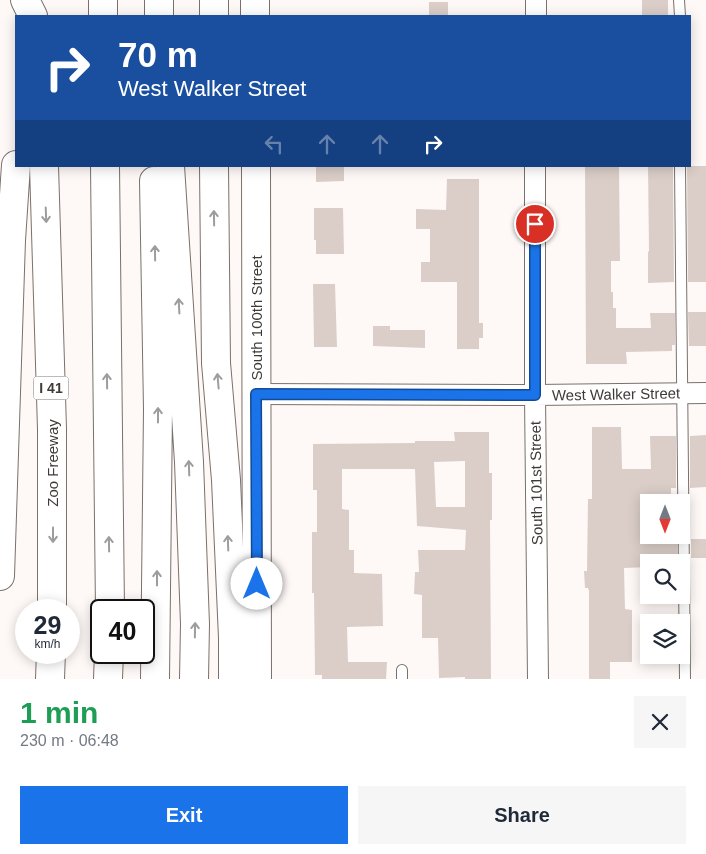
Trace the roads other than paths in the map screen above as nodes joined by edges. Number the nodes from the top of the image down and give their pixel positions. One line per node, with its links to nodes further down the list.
1 (25, 0): 9 (main road)
2 (40, 0): 10 (main road)
3 (103, 0): 11 (main road)
4 (159, 0): 12 (main road)
5 (214, 0): 13 (main road)
6 (255, 0): 14 (main road)
7 (536, 0): 15 (street)
8 (680, 0): 16 (lane)
9 (32, 15)
10 (40, 15)
11 (103, 15)
12 (159, 15)
13 (214, 15)
14 (255, 15)
15 (536, 15)
16 (680, 15)
17 (16, 167): 30 (main road)
18 (44, 167): 31 (main road, Zoo Freeway / I 41, one-way to 31)
19 (105, 167): 32 (main road, one-way to 19)
20 (155, 167): 37 (main road, one-way to 20)
21 (170, 167): 38 (main road, one-way to 21)
22 (214, 167): 39 (main road, one-way to 22)
23 (256, 167): 27 (main road, South 100th Street)
24 (535, 167): 29 (street, South 101st Street)
25 (680, 167): 28 (lane)
26 (706, 393): 28 (street, West Walker Street)
27 (256, 394): 29 (street, West Walker Street); 40 (main road, South 100th Street)
28 (681, 394): 29 (street, West Walker Street); 42 (lane)
29 (535, 395): 41 (street, South 101st Street)
30 (0, 576)
31 (52, 599)
32 (110, 599)
33 (51, 664): 35 (main road)
34 (109, 664): 36 (main road)
35 (50, 679)
36 (108, 679)
37 (155, 679)
38 (194, 679)
39 (233, 679)
40 (257, 679)
41 (538, 679)
42 (685, 679)

